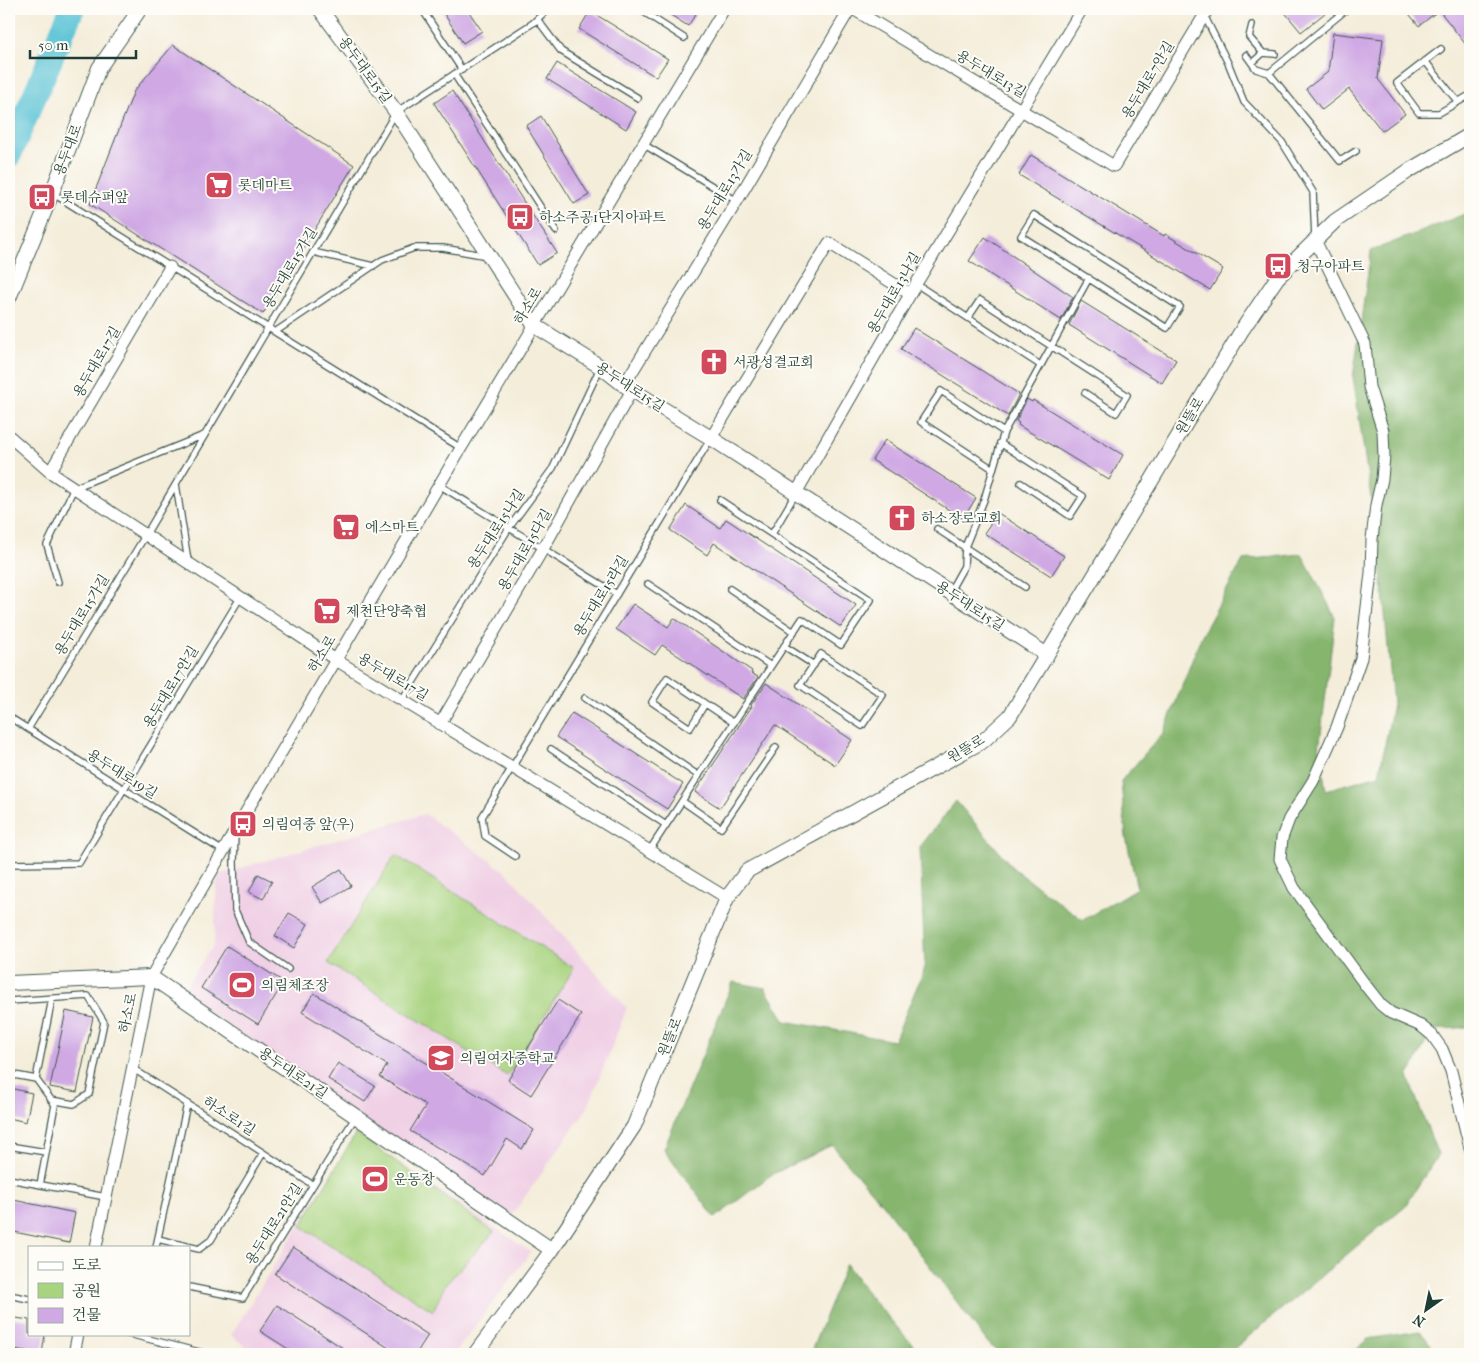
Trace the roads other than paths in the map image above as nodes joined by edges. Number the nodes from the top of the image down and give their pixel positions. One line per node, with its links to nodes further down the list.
1 (140, 9): 32 (street, 용두대로)
2 (320, 9): 27 (street, 용두대로15길)
3 (422, 9): 20 (lane)
4 (548, 9): 11 (lane)
5 (639, 9): 13 (lane)
6 (724, 9): 29 (street, 하소로)
7 (851, 9): 26 (street, 용두대로13길); 33 (street, 용두대로13가길)
8 (1082, 9): 26 (street, 용두대로13나길)
9 (1347, 9): 21 (lane)
10 (1206, 12): 31 (street, 용두대로7안길); 35 (lane)
11 (537, 19): 20 (lane); 24 (lane)
12 (1252, 25): 15 (lane)
13 (684, 38)
14 (1441, 49): 18 (lane)
15 (1263, 53): 16 (lane); 19 (lane)
16 (1275, 54)
17 (1246, 55): 19 (lane)
18 (1426, 61): 25 (lane); 25 (lane)
19 (1252, 63): 21 (lane)
20 (462, 70): 22 (lane)
21 (1269, 72): 30 (lane)
22 (454, 74): 27 (lane); 34 (lane)
23 (1470, 95): 25 (lane)
24 (638, 98)
25 (1458, 102)
26 (1022, 110): 31 (street, 용두대로13길); 41 (street, 용두대로13나길)
27 (396, 112): 36 (lane, 용두대로15가길); 37 (street, 용두대로15길)
28 (1470, 135): 35 (street, 원뜰로)
29 (643, 144): 33 (lane); 44 (street, 하소로)
30 (1356, 150)
31 (1114, 166)
32 (52, 193): 39 (lane); 42 (street, 용두대로)
33 (737, 200): 50 (street, 용두대로13가길)
34 (556, 232)
35 (1315, 240): 82 (street, 원뜰로); 118 (street)
36 (313, 252): 38 (lane); 45 (lane, 용두대로15가길)
37 (491, 257): 38 (lane); 44 (street, 용두대로15길)
38 (373, 266): 46 (lane)
39 (170, 267): 45 (lane); 59 (street, 용두대로17길)
40 (1089, 278): 40 (lane); 47 (lane)
41 (913, 289): 43 (lane); 55 (street); 64 (street, 용두대로13나길)
42 (9, 298)
43 (968, 318): 47 (lane); 48 (lane)
44 (534, 324): 49 (street, 용두대로15길); 57 (street, 하소로)
45 (268, 328): 46 (lane); 53 (lane, 용두대로15가길)
46 (275, 332): 57 (lane)
47 (1051, 346): 48 (lane); 51 (lane)
48 (1040, 365): 52 (lane)
49 (601, 367): 50 (street, 용두대로15길); 66 (lane, 용두대로15나길)
50 (628, 388): 55 (street, 용두대로15길); 71 (street, 용두대로15다길)
51 (1085, 392)
52 (1004, 432): 56 (lane); 58 (lane)
53 (204, 435): 61 (lane, 용두대로15가길); 63 (lane)
54 (9, 436): 59 (street, 용두대로17길)
55 (711, 438): 64 (street, 용두대로15길); 78 (lane, 용두대로15라길)
56 (1000, 443): 58 (lane); 60 (lane)
57 (460, 448): 62 (street, 하소로)
58 (993, 469): 70 (lane)
59 (50, 472): 63 (street, 용두대로17길)
60 (1021, 483)
61 (176, 484): 69 (lane, 용두대로15가길); 72 (lane)
62 (439, 485): 66 (lane); 83 (street, 하소로)
63 (74, 488): 69 (street, 용두대로17길); 73 (lane)
64 (796, 493): 68 (lane); 77 (street, 용두대로15길)
65 (720, 500): 68 (lane)
66 (509, 528): 71 (lane); 87 (lane, 용두대로15나길)
67 (937, 529): 70 (lane)
68 (772, 534): 80 (lane)
69 (145, 536): 72 (street, 용두대로17길); 92 (lane, 용두대로15가길)
70 (964, 547): 75 (lane); 77 (lane)
71 (543, 549): 78 (lane); 91 (street, 용두대로15다길)
72 (188, 564): 79 (street, 용두대로17길)
73 (58, 582)
74 (648, 584): 85 (lane)
75 (1025, 587)
76 (730, 589): 80 (lane)
77 (950, 592): 82 (street, 용두대로15길)
78 (617, 594): 95 (lane, 용두대로15라길)
79 (240, 598): 83 (street, 용두대로17길); 97 (lane, 용두대로17안길)
80 (794, 632): 81 (lane)
81 (784, 646): 84 (lane); 85 (lane)
82 (1047, 655): 105 (street, 원뜰로)
83 (336, 660): 87 (street, 용두대로17길); 100 (street, 하소로)
84 (814, 665): 84 (lane)
85 (771, 666): 90 (lane)
86 (585, 698): 96 (lane)
87 (402, 700): 91 (street, 용두대로17길)
88 (705, 704): 88 (lane); 90 (lane)
89 (9, 717): 92 (lane, 용두대로19길)
90 (734, 723): 96 (lane)
91 (440, 724): 95 (street, 용두대로17길)
92 (28, 729): 97 (lane, 용두대로19길)
93 (776, 747): 98 (lane)
94 (551, 749): 99 (lane)
95 (512, 767): 101 (street, 용두대로17길); 103 (lane, 용두대로15라길)
96 (699, 776): 98 (lane)
97 (123, 789): 102 (lane, 용두대로19길); 104 (lane, 용두대로17안길)
98 (682, 801): 99 (lane)
99 (666, 825): 101 (lane)
100 (236, 829): 102 (street, 하소로); 106 (lane)
101 (649, 851): 105 (street, 용두대로17길)
102 (222, 852): 107 (street, 하소로)
103 (515, 856)
104 (9, 864)
105 (727, 898): 130 (street, 원뜰로)
106 (288, 969)
107 (151, 977): 108 (street); 111 (street, 하소로); 116 (street, 용두대로21길)
108 (9, 983)
109 (52, 999): 110 (lane); 113 (lane); 114 (lane)
110 (9, 1001)
111 (132, 1068): 115 (lane, 하소로1길); 124 (street, 하소로)
112 (9, 1074): 113 (lane)
113 (36, 1079): 114 (lane)
114 (51, 1100): 119 (lane)
115 (187, 1104): 120 (lane, 하소로1길); 125 (lane)
116 (356, 1116): 123 (lane, 용두대로21안길); 130 (street, 용두대로21길)
117 (9, 1146): 119 (lane)
118 (1470, 1148)
119 (46, 1152): 122 (lane)
120 (263, 1153): 123 (lane, 하소로1길); 129 (lane)
121 (9, 1179): 122 (lane)
122 (40, 1185): 124 (lane)
123 (313, 1185): 131 (lane, 용두대로21안길)
124 (106, 1197): 126 (street, 하소로)
125 (158, 1239): 127 (lane); 128 (lane)
126 (96, 1246)
127 (156, 1246)
128 (187, 1246)
129 (190, 1247)
130 (552, 1250): 138 (street, 원뜰로)
131 (190, 1287)
132 (9, 1295): 133 (lane)
133 (28, 1299)
134 (78, 1336): 136 (street)
135 (137, 1336): 137 (lane)
136 (74, 1354)
137 (207, 1354)
138 (475, 1354)

